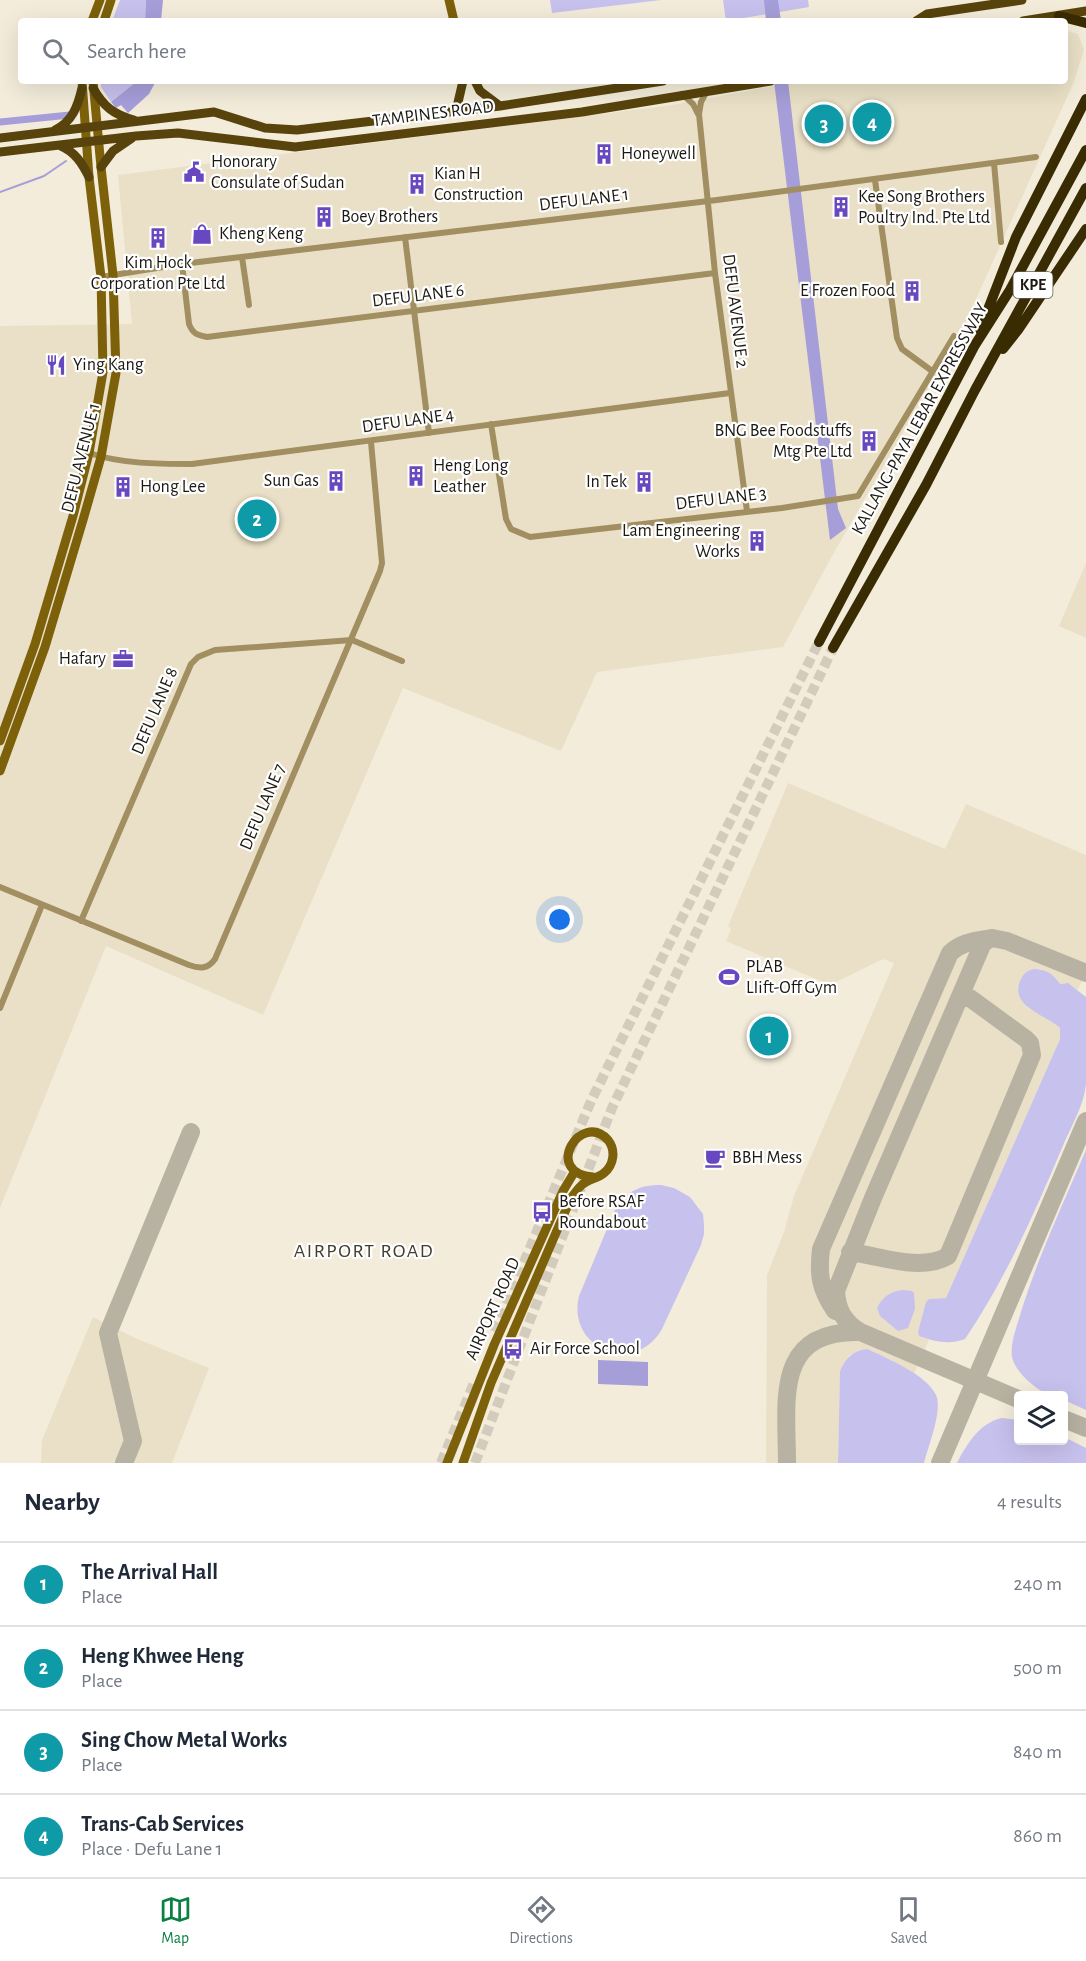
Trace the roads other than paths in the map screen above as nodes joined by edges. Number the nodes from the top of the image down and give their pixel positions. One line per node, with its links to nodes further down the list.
1 (99, 0): 9 (main road)
2 (111, 0): 10 (main road)
3 (448, 0): 11 (main road)
4 (454, 0): 12 (main road)
5 (1022, 0): 7 (main road)
6 (1086, 11): 8 (main road)
7 (940, 12): 13 (main road); 14 (main road)
8 (1059, 16): 15 (main road); 16 (highway)
9 (93, 18)
10 (105, 18)
11 (453, 18)
12 (458, 18)
13 (921, 18)
14 (935, 18)
15 (1045, 18)
16 (1067, 18)
17 (1068, 18): 18 (highway)
18 (1086, 23)
19 (462, 84): 29 (main road)
20 (476, 84): 28 (main road)
21 (643, 84): 28 (main road, TAMPINES ROAD)
22 (752, 84): 25 (main road, TAMPINES ROAD)
23 (82, 85): 33 (main road); 34 (main road)
24 (93, 85): 31 (main road); 32 (main road)
25 (708, 90): 26 (main road, TAMPINES ROAD); 30 (street, DEFU AVENUE 2)
26 (682, 94): 30 (street); 35 (main road, TAMPINES ROAD)
27 (1086, 99): 60 (highway)
28 (500, 106): 29 (main road, TAMPINES ROAD)
29 (456, 111): 31 (main road, TAMPINES ROAD)
30 (699, 114): 48 (street, DEFU AVENUE 2)
31 (138, 121): 32 (main road, TAMPINES ROAD)
32 (97, 126): 33 (main road, TAMPINES ROAD); 37 (main road)
33 (85, 128): 34 (main road, TAMPINES ROAD); 38 (main road)
34 (50, 132): 36 (main road, TAMPINES ROAD)
35 (136, 136): 37 (main road, TAMPINES ROAD); 44 (main road)
36 (0, 138)
37 (98, 141): 38 (main road, TAMPINES ROAD); 44 (main road, DEFU AVENUE 1)
38 (86, 142): 39 (main road, TAMPINES ROAD); 45 (main road, DEFU AVENUE 1)
39 (58, 145): 41 (main road, TAMPINES ROAD); 45 (main road)
40 (1086, 150): 60 (highway, KALLANG-PAYA LEBAR EXPRESSWAY / KPE)
41 (0, 152)
42 (1036, 157): 43 (street, DEFU LANE 1)
43 (994, 163): 46 (street, DEFU LANE 1); 51 (street)
44 (100, 167): 55 (main road, DEFU AVENUE 1)
45 (89, 177): 56 (main road, DEFU AVENUE 1)
46 (875, 180): 48 (street, DEFU LANE 1); 61 (street)
47 (1084, 192): 62 (highway, KALLANG-PAYA LEBAR EXPRESSWAY / KPE)
48 (707, 201): 50 (street, DEFU LANE 1); 54 (street, DEFU AVENUE 2)
49 (1086, 229): 62 (highway)
50 (405, 237): 52 (street, DEFU LANE 1); 58 (street)
51 (1001, 242)
52 (242, 257): 53 (street, DEFU LANE 1); 57 (street)
53 (182, 264): 55 (street, DEFU LANE 1); 58 (street, DEFU LANE 6)
54 (715, 273): 58 (street, DEFU LANE 6); 63 (street, DEFU AVENUE 2)
55 (113, 275): 56 (street, DEFU LANE 1); 68 (main road, DEFU AVENUE 1)
56 (101, 277): 67 (main road, DEFU AVENUE 1)
57 (249, 305)
58 (414, 311): 65 (street)
59 (954, 336): 61 (street, DEFU LANE 3)
60 (975, 345): 71 (highway, KALLANG-PAYA LEBAR EXPRESSWAY / KPE)
61 (932, 371): 69 (street, DEFU LANE 3)
62 (984, 373): 72 (highway, KALLANG-PAYA LEBAR EXPRESSWAY / KPE)
63 (730, 393): 64 (street, DEFU LANE 4); 69 (street, DEFU AVENUE 2)
64 (491, 424): 65 (street, DEFU LANE 4); 69 (street, DEFU LANE 3)
65 (429, 433): 66 (street, DEFU LANE 4)
66 (371, 441): 68 (street, DEFU LANE 4); 70 (street, DEFU LANE 7)
67 (89, 453): 68 (street, DEFU LANE 4); 74 (main road, DEFU AVENUE 1)
68 (101, 457): 75 (main road, DEFU AVENUE 1)
69 (747, 512)
70 (352, 640): 73 (street); 78 (street, DEFU LANE 8); 78 (street, DEFU LANE 7)
71 (819, 642)
72 (833, 648)
73 (402, 661)
74 (0, 741)
75 (0, 771)
76 (0, 887): 77 (street, DEFU LANE 7)
77 (42, 905): 78 (street, DEFU LANE 7); 79 (street)
78 (81, 921)
79 (0, 1008)
80 (575, 1171): 81 (main road); 81 (main road, AIRPORT ROAD); 82 (main road, AIRPORT ROAD)
81 (593, 1177): 83 (main road, AIRPORT ROAD)
82 (447, 1463)
83 (463, 1463)

